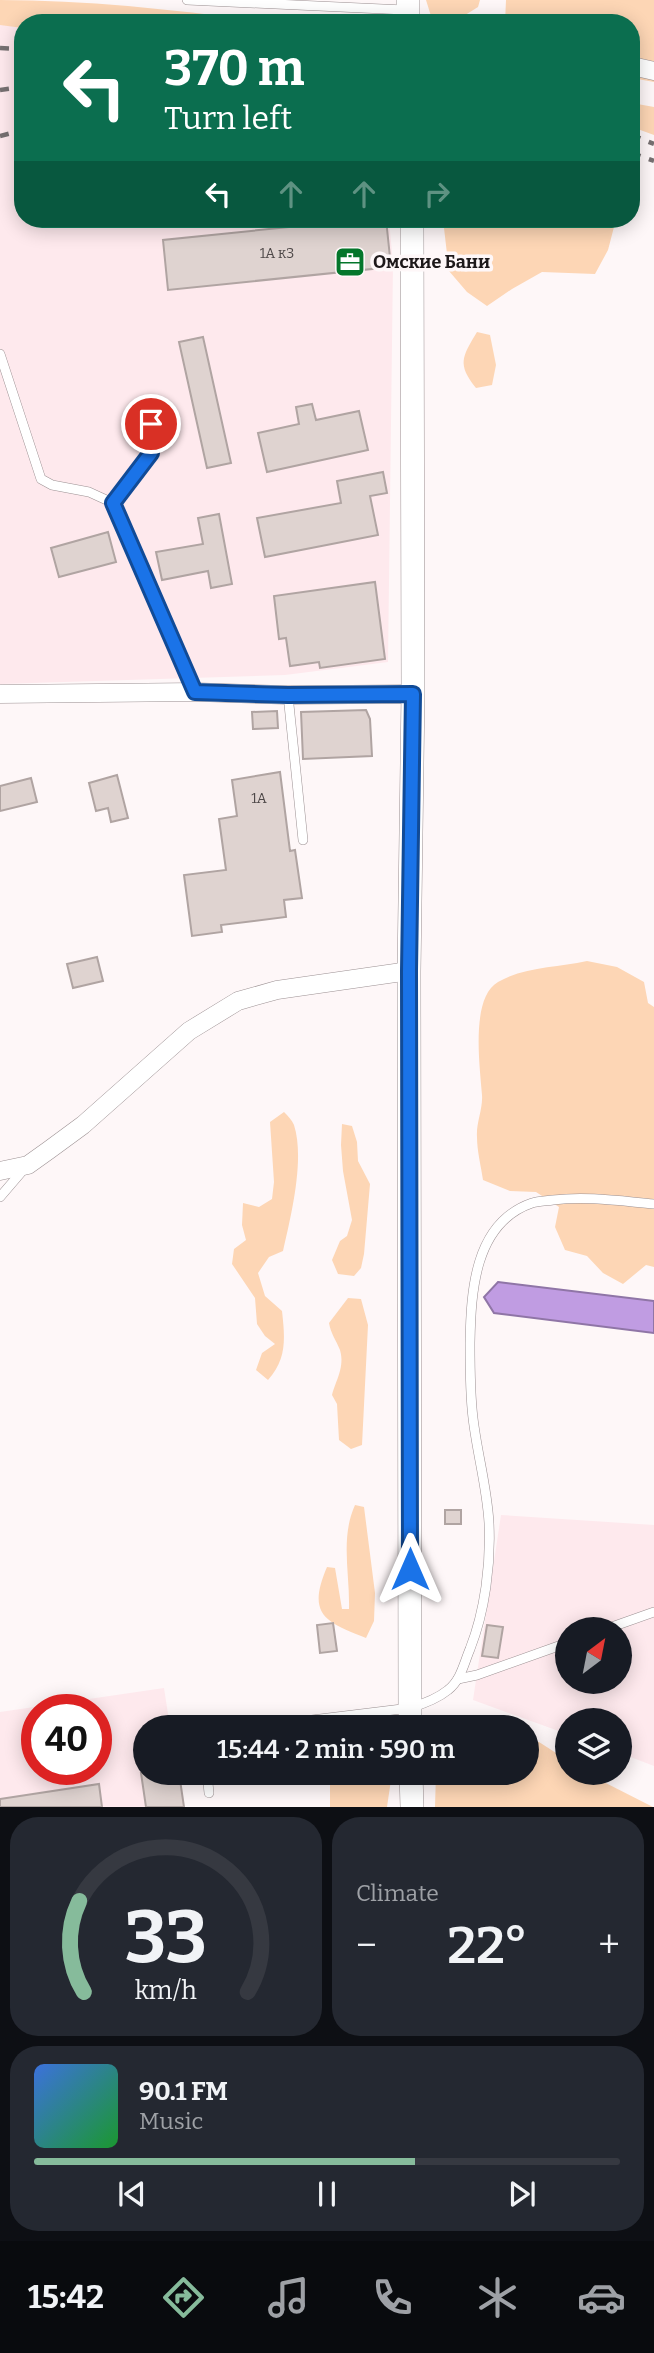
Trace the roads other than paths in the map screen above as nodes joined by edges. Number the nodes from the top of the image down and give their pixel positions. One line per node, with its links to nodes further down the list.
1 (187, 0): 2 (lane)
2 (408, 11)
3 (411, 228): 9 (street)
4 (0, 355): 6 (lane)
5 (151, 424): 6 (lane)
6 (113, 503): 7 (lane)
7 (195, 692): 8 (street); 10 (street)
8 (0, 694)
9 (413, 694): 10 (street); 12 (street)
10 (288, 695): 11 (lane)
11 (303, 840)
12 (409, 971): 13 (street); 21 (street)
13 (27, 1165): 14 (street); 15 (lane)
14 (0, 1171)
15 (0, 1197)
16 (654, 1204): 20 (lane)
17 (654, 1612): 18 (lane)
18 (632, 1620)
19 (555, 1647): 20 (lane)
20 (458, 1679): 22 (lane)
21 (410, 1715)
22 (414, 1715)
23 (208, 1785): 25 (lane)
24 (411, 1785): 26 (street)
25 (209, 1793)
26 (412, 1807)

